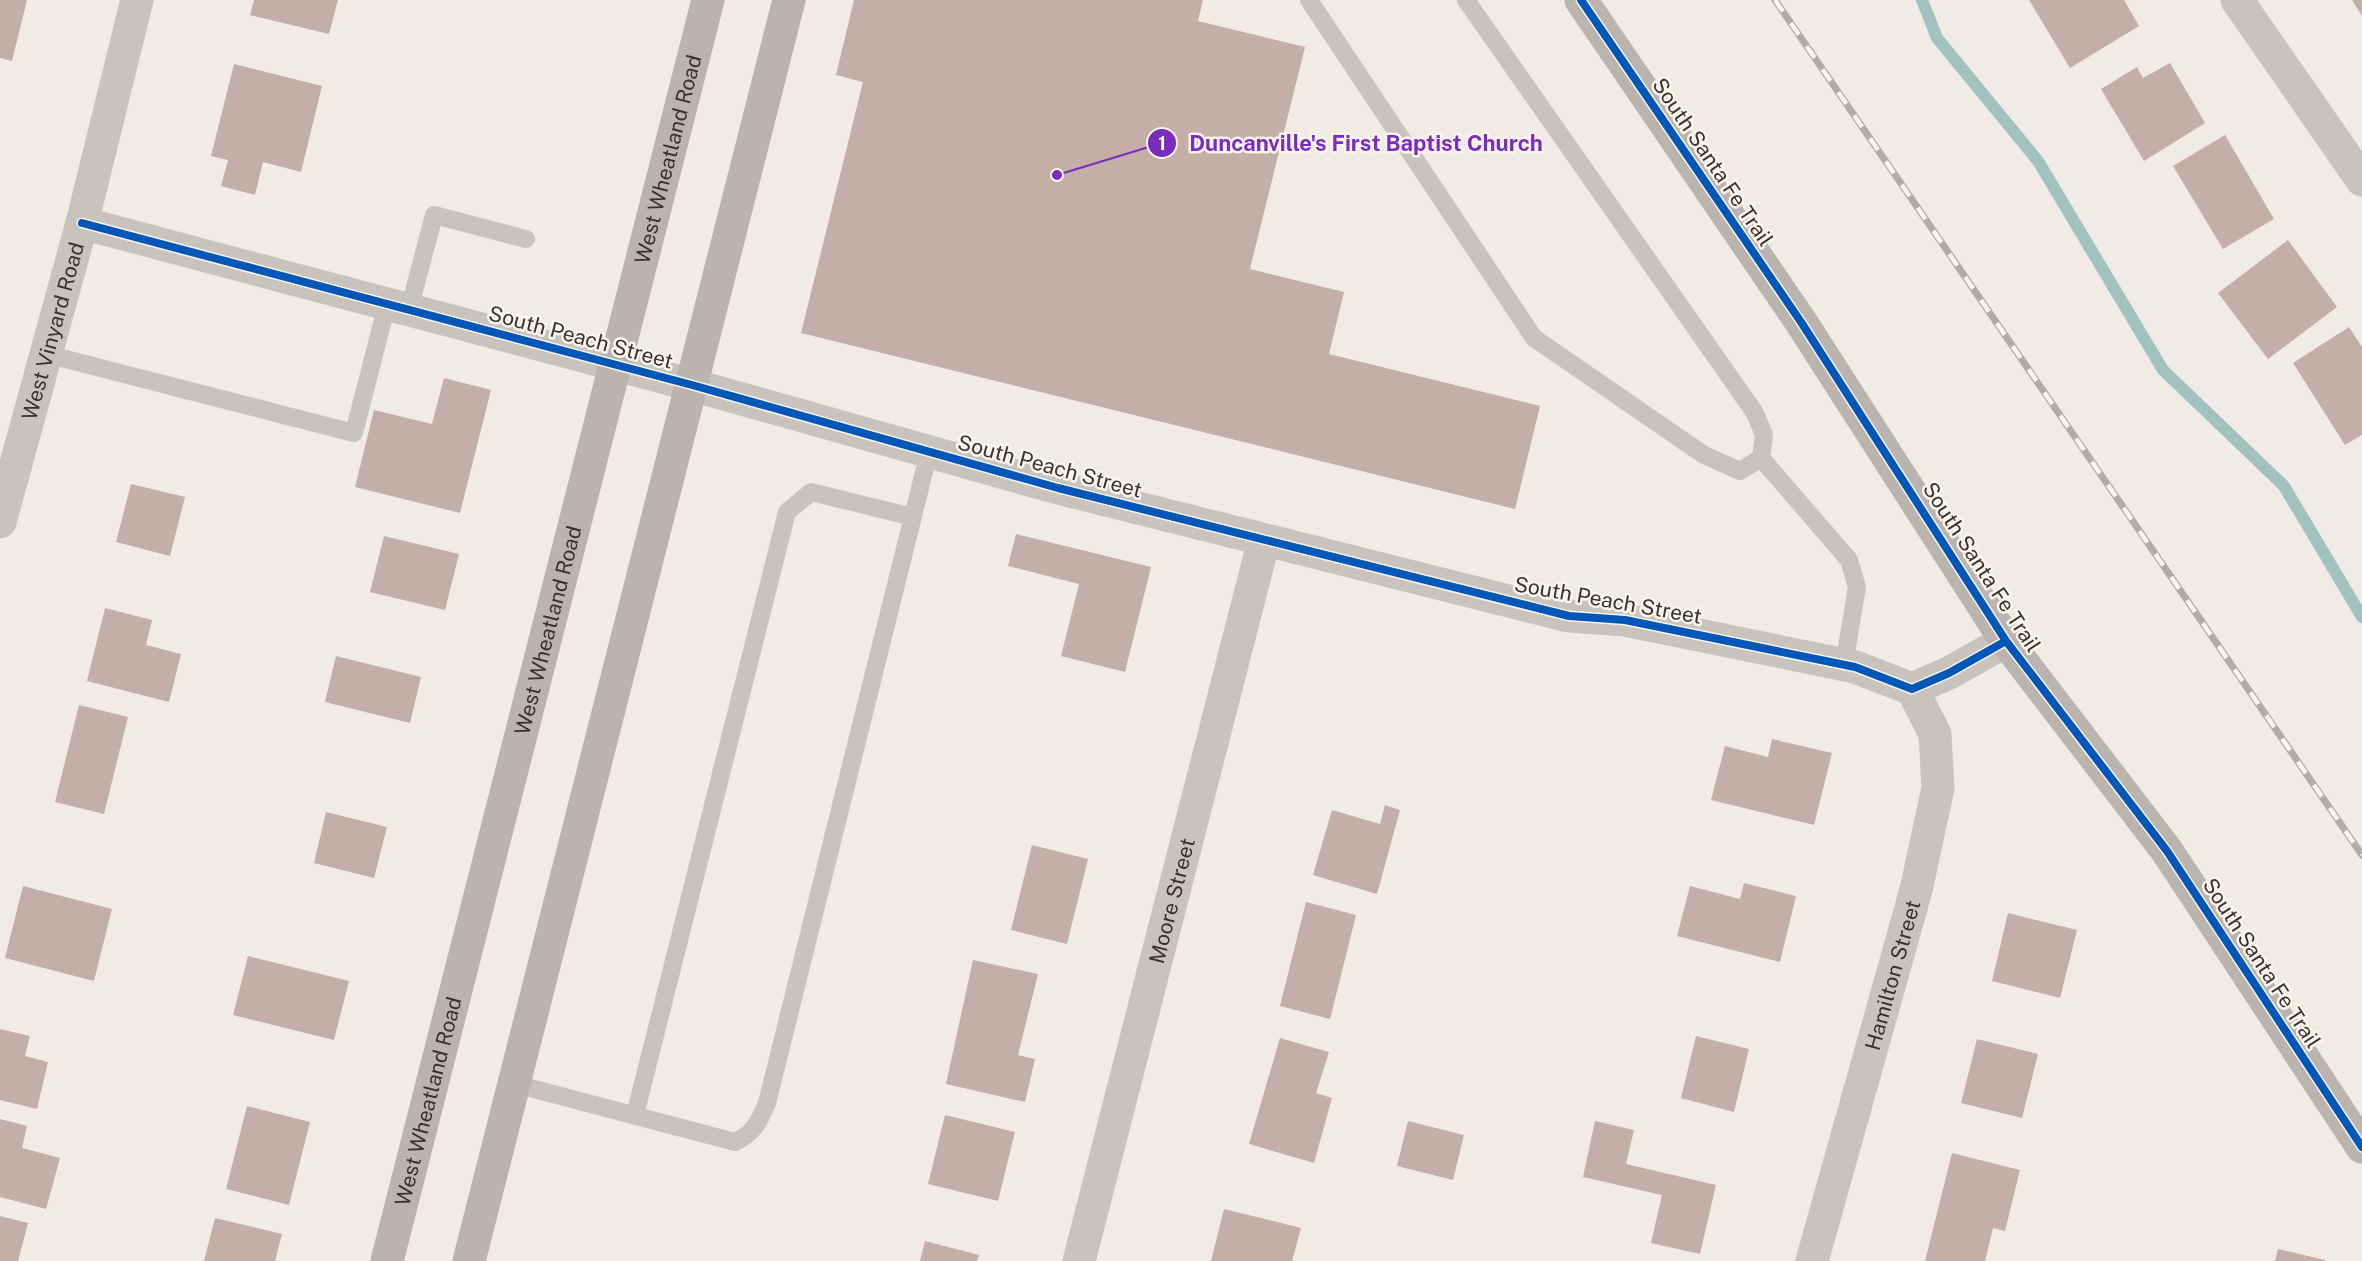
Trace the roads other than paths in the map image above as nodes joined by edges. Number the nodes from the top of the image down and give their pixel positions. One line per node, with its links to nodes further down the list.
1 (137, 0): 9 (street, West Vinyard Road)
2 (708, 0): 13 (main road, West Wheatland Road)
3 (789, 0): 14 (main road)
4 (1309, 0): 16 (lane)
5 (1466, 0): 16 (lane)
6 (1581, 0): 21 (main road, South Santa Fe Trail)
7 (2237, 0): 8 (street)
8 (2357, 162)
9 (82, 223): 11 (street, South Peach Street); 12 (street, West Vinyard Road)
10 (526, 239): 11 (lane)
11 (398, 307): 12 (lane); 13 (street, South Peach Street)
12 (46, 354): 17 (street, West Vinyard Road)
13 (615, 365): 14 (street, South Peach Street); 27 (main road, West Wheatland Road)
14 (692, 385): 15 (street, South Peach Street); 24 (main road)
15 (929, 452): 18 (lane); 20 (street, South Peach Street)
16 (1761, 458): 22 (lane)
17 (6, 478): 19 (street, West Vinyard Road)
18 (913, 517): 25 (lane); 25 (lane)
19 (0, 522)
20 (1264, 540): 22 (street, South Peach Street); 29 (street, Moore Street)
21 (2006, 640): 23 (street); 26 (main road, South Santa Fe Trail)
22 (1844, 665): 23 (street, South Peach Street)
23 (1912, 688): 30 (street, Hamilton Street)
24 (514, 1084): 25 (lane); 28 (main road)
25 (635, 1115)
26 (2362, 1147)
27 (387, 1261)
28 (470, 1261)
29 (1079, 1261)
30 (1812, 1261)

